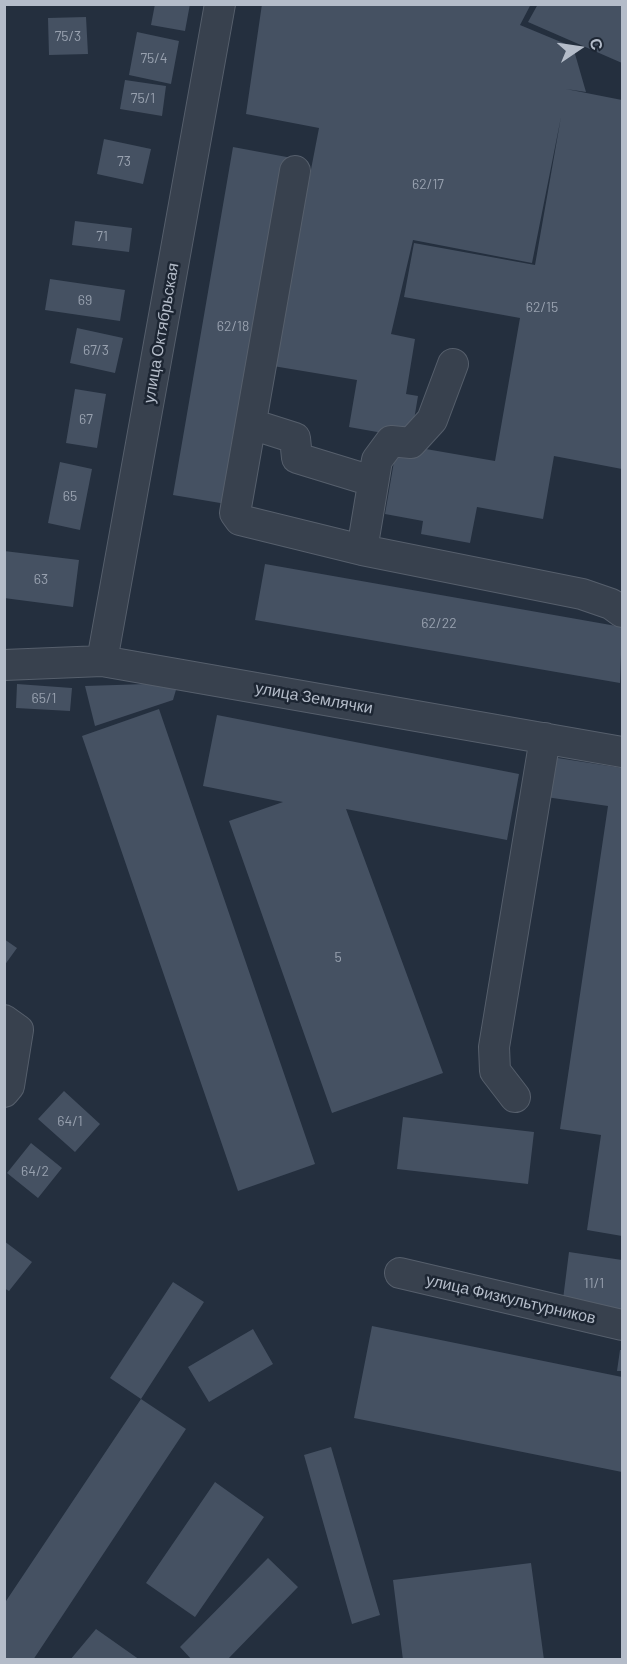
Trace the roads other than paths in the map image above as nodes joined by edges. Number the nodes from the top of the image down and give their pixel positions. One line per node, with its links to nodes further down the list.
1 (220, 4): 8 (street, улица Октябрьская)
2 (295, 171): 4 (street)
3 (453, 364): 5 (street)
4 (251, 424): 5 (street); 6 (street)
5 (372, 481): 6 (street)
6 (362, 550): 7 (street)
7 (622, 612)
8 (102, 662): 9 (street, улица Землячки); 10 (street, улица Землячки)
9 (4, 665)
10 (545, 738): 11 (street, улица Землячки); 14 (street)
11 (622, 752)
12 (11, 1025): 13 (street)
13 (4, 1092)
14 (515, 1097)
15 (400, 1273): 16 (street, улица Физкультурников)
16 (622, 1325)

